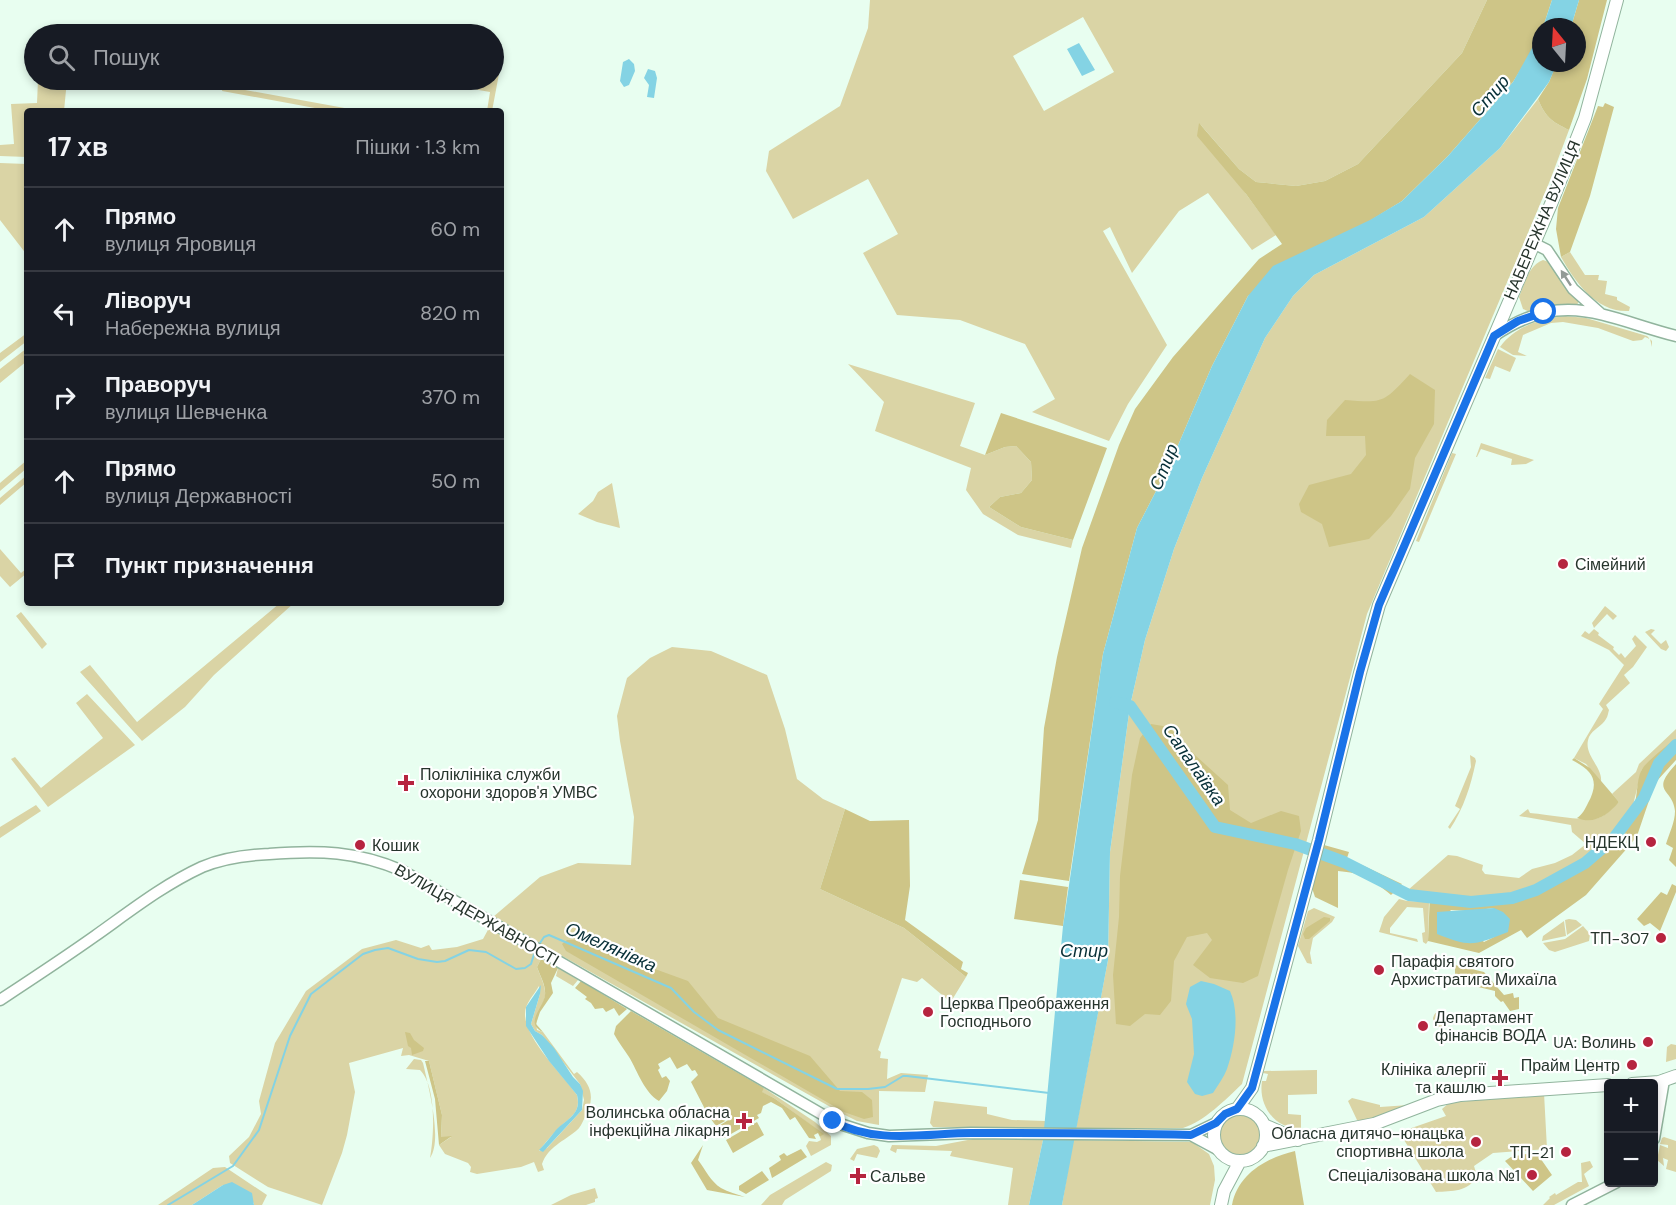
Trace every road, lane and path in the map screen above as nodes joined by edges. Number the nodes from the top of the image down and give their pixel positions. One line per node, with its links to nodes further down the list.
1 (1617, 0): 2 (main road, НАБЕРЕЖНА ВУЛИЦЯ)
2 (1533, 243): 3 (street, one-way to 2); 4 (main road, НАБЕРЕЖНА ВУЛИЦЯ)
3 (1600, 313): 4 (street); 5 (street)
4 (1494, 336): 9 (main road, НАБЕРЕЖНА ВУЛИЦЯ)
5 (1676, 336)
6 (0, 1000): 15 (street, ВУЛИЦЯ ДЕРЖАВНОСТІ)
7 (1670, 1078): 14 (street)
8 (1604, 1085): 16 (main road)
9 (1252, 1088): 10 (main road, НАБЕРЕЖНА ВУЛИЦЯ); 11 (main road, НАБЕРЕЖНА ВУЛИЦЯ)
10 (1237, 1109): 11 (main road); 12 (main road)
11 (1255, 1114): 13 (main road)
12 (1216, 1123): 15 (street); 18 (main road)
13 (1264, 1125): 16 (main road); 17 (main road)
14 (1655, 1133)
15 (1191, 1135): 18 (street)
16 (1298, 1140): 17 (main road)
17 (1263, 1146): 19 (main road)
18 (1222, 1153): 19 (main road); 21 (main road)
19 (1240, 1161): 21 (main road)
20 (1607, 1187): 23 (street)
21 (1224, 1191): 22 (main road)
22 (1221, 1205)
23 (1572, 1205)

